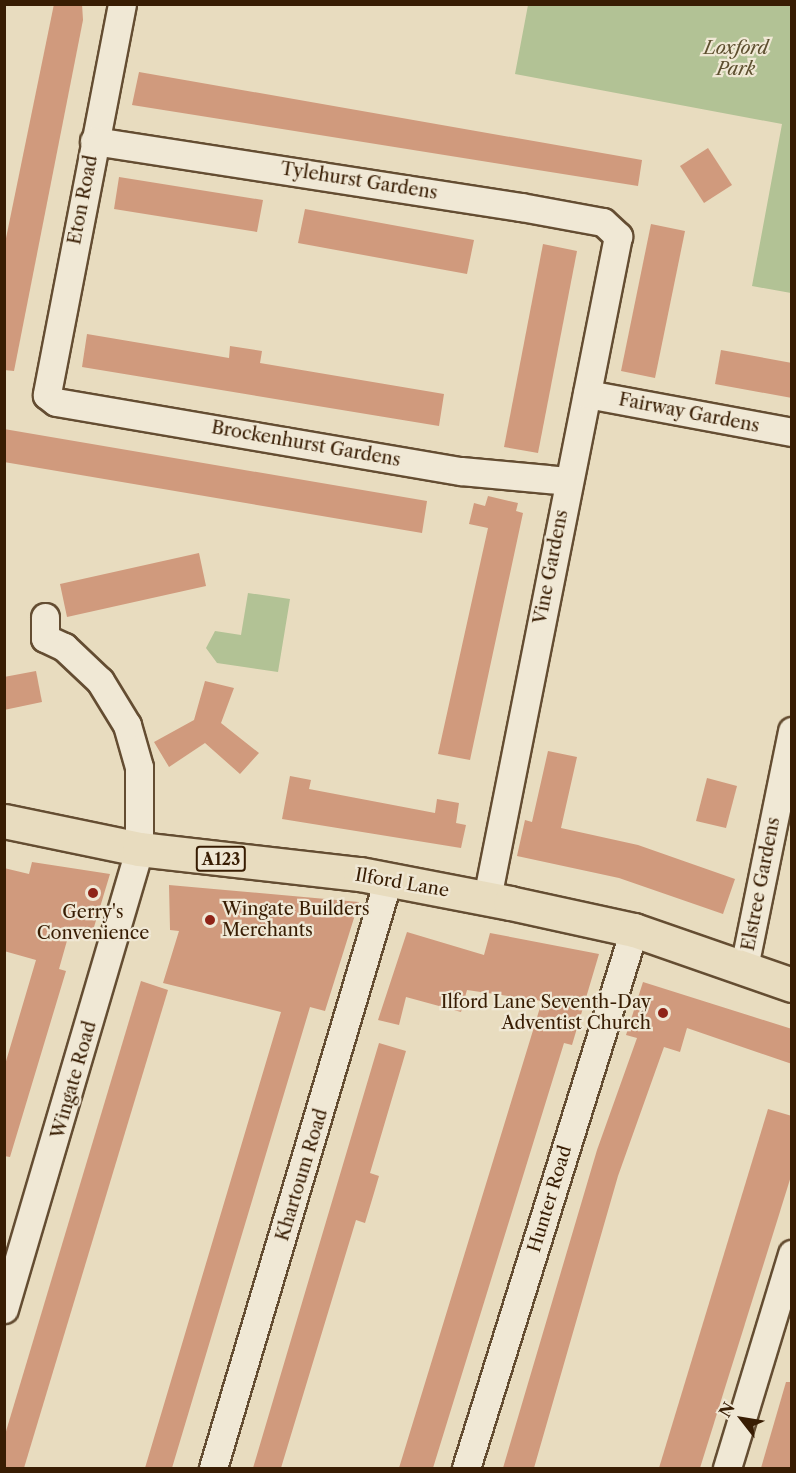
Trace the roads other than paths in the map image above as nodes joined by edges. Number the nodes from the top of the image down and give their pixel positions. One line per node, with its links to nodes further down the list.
1 (122, 4): 2 (street, Eton Road)
2 (94, 141): 3 (street, Tylehurst Gardens); 5 (street, Eton Road)
3 (618, 236): 4 (street, Vine Gardens)
4 (587, 394): 6 (street, Fairway Gardens); 7 (street, Vine Gardens)
5 (47, 395): 7 (street, Brockenhurst Gardens)
6 (792, 432)
7 (568, 481): 13 (street, Vine Gardens)
8 (45, 617): 11 (street, Wingate Road)
9 (792, 731): 15 (street, Elstree Gardens)
10 (4, 821): 11 (main road, Ilford Lane / A123)
11 (139, 849): 12 (main road, Ilford Lane / A123); 18 (street, Wingate Road)
12 (388, 880): 13 (main road, Ilford Lane / A123); 19 (street, Khartoum Road)
13 (486, 898): 14 (main road, Ilford Lane / A123)
14 (634, 930): 15 (main road, Ilford Lane / A123); 20 (street, Hunter Road)
15 (744, 967): 16 (main road, Ilford Lane / A123)
16 (792, 985)
17 (792, 1254): 21 (street)
18 (4, 1310)
19 (213, 1468)
20 (466, 1468)
21 (728, 1468)

